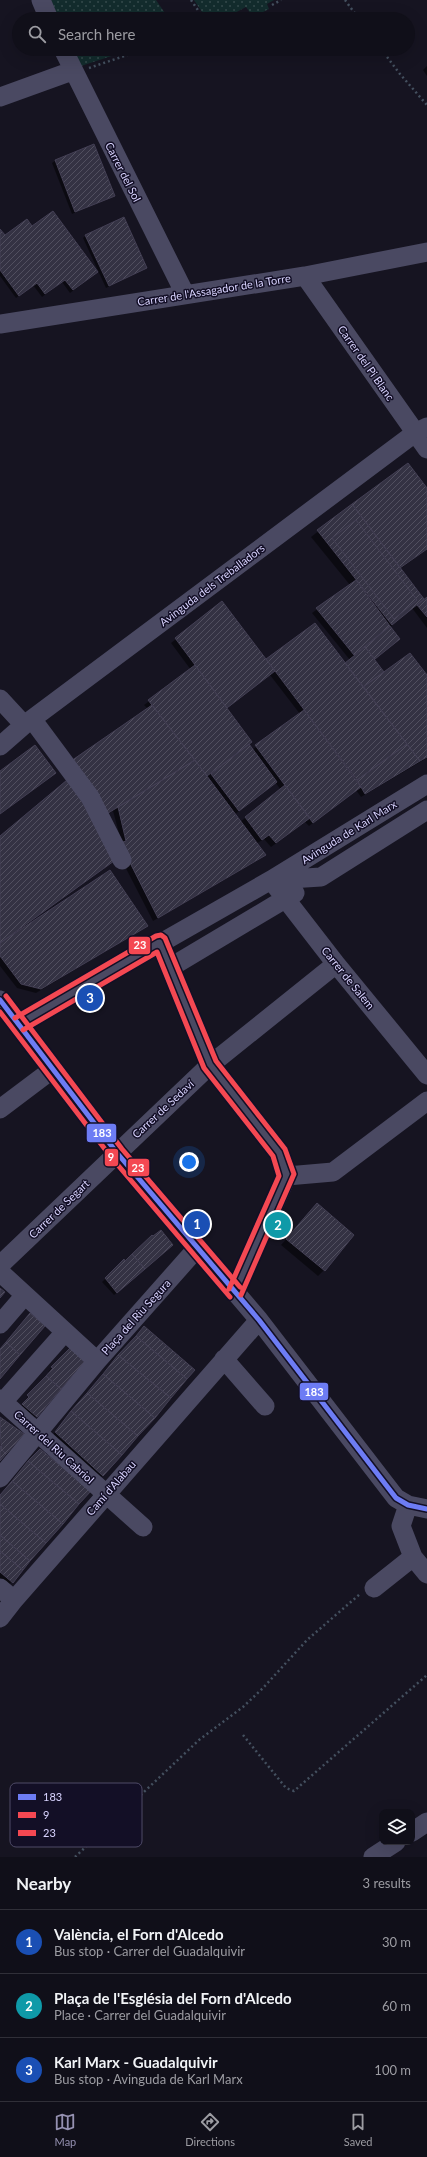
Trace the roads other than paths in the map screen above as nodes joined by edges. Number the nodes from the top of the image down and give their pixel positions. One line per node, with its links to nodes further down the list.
1 (41, 0): 2 (street)
2 (46, 12)
3 (66, 56): 4 (street, Carrer del Sol)
4 (72, 71): 5 (street); 8 (street, Carrer del Sol)
5 (0, 97)
6 (427, 252): 7 (street, Carrer de l'Assagador de la Torre)
7 (305, 276): 8 (street, Carrer de l'Assagador de la Torre); 10 (street, Carrer del Pi Blanc)
8 (185, 294): 9 (street, Carrer de l'Assagador de la Torre)
9 (0, 324)
10 (421, 430): 11 (street, Carrer del Pi Blanc); 13 (street, Avinguda dels Treballadors)
11 (427, 449)
12 (0, 699): 13 (street)
13 (28, 722): 14 (street, Avinguda dels Treballadors); 17 (street)
14 (0, 746)
15 (427, 784): 19 (street, Avinguda de Karl Marx)
16 (427, 810): 18 (street, Avinguda de Karl Marx)
17 (122, 860)
18 (321, 877): 19 (street, Avinguda de Karl Marx); 20 (street, Avinguda de Karl Marx)
19 (271, 880): 20 (street, Carrer de Salem); 21 (street, Avinguda de Karl Marx)
20 (285, 899): 22 (street, Carrer de Salem); 23 (street, Avinguda de Karl Marx)
21 (160, 942): 23 (street); 25 (street, Avinguda de Karl Marx)
22 (336, 964): 26 (street, Carrer de Sedaví); 28 (street, Carrer de Salem)
23 (171, 967): 26 (street)
24 (0, 1000): 25 (street)
25 (19, 1024): 27 (street)
26 (210, 1065): 31 (street, Carrer de Sedaví); 32 (street)
27 (53, 1069): 30 (street); 31 (street)
28 (427, 1075)
29 (427, 1101): 32 (street)
30 (0, 1109)
31 (117, 1152): 33 (street); 34 (street, Carrer de Segart)
32 (287, 1176): 36 (street)
33 (198, 1247): 36 (street); 42 (street, Plaça del Riu Segura)
34 (0, 1265)
35 (0, 1272): 37 (street, Plaça del Riu Segura)
36 (235, 1292): 38 (street)
37 (25, 1295): 39 (street); 40 (street, Plaça del Riu Segura)
38 (259, 1320): 41 (street, Camí d'Alabau); 48 (street)
39 (0, 1324)
40 (65, 1332): 42 (street, Plaça del Riu Segura); 43 (street)
41 (224, 1359): 44 (street); 47 (street, Camí d'Alabau)
42 (97, 1361): 45 (street)
43 (2, 1400): 45 (street, Carrer del Riu Cabriol)
44 (265, 1406)
45 (37, 1433): 46 (street); 47 (street, Carrer del Riu Cabriol)
46 (0, 1478)
47 (106, 1494): 50 (street, Carrer del Riu Cabriol); 54 (street, Camí d'Alabau)
48 (408, 1505): 49 (street); 51 (street)
49 (427, 1509)
50 (143, 1527)
51 (412, 1557): 52 (street); 53 (street)
52 (427, 1574)
53 (374, 1588)
54 (7, 1594): 55 (street, Camí d'Alabau)
55 (0, 1618)
56 (427, 1822): 57 (street)
57 (415, 1830)
58 (391, 1845): 59 (street)
59 (373, 1857)

